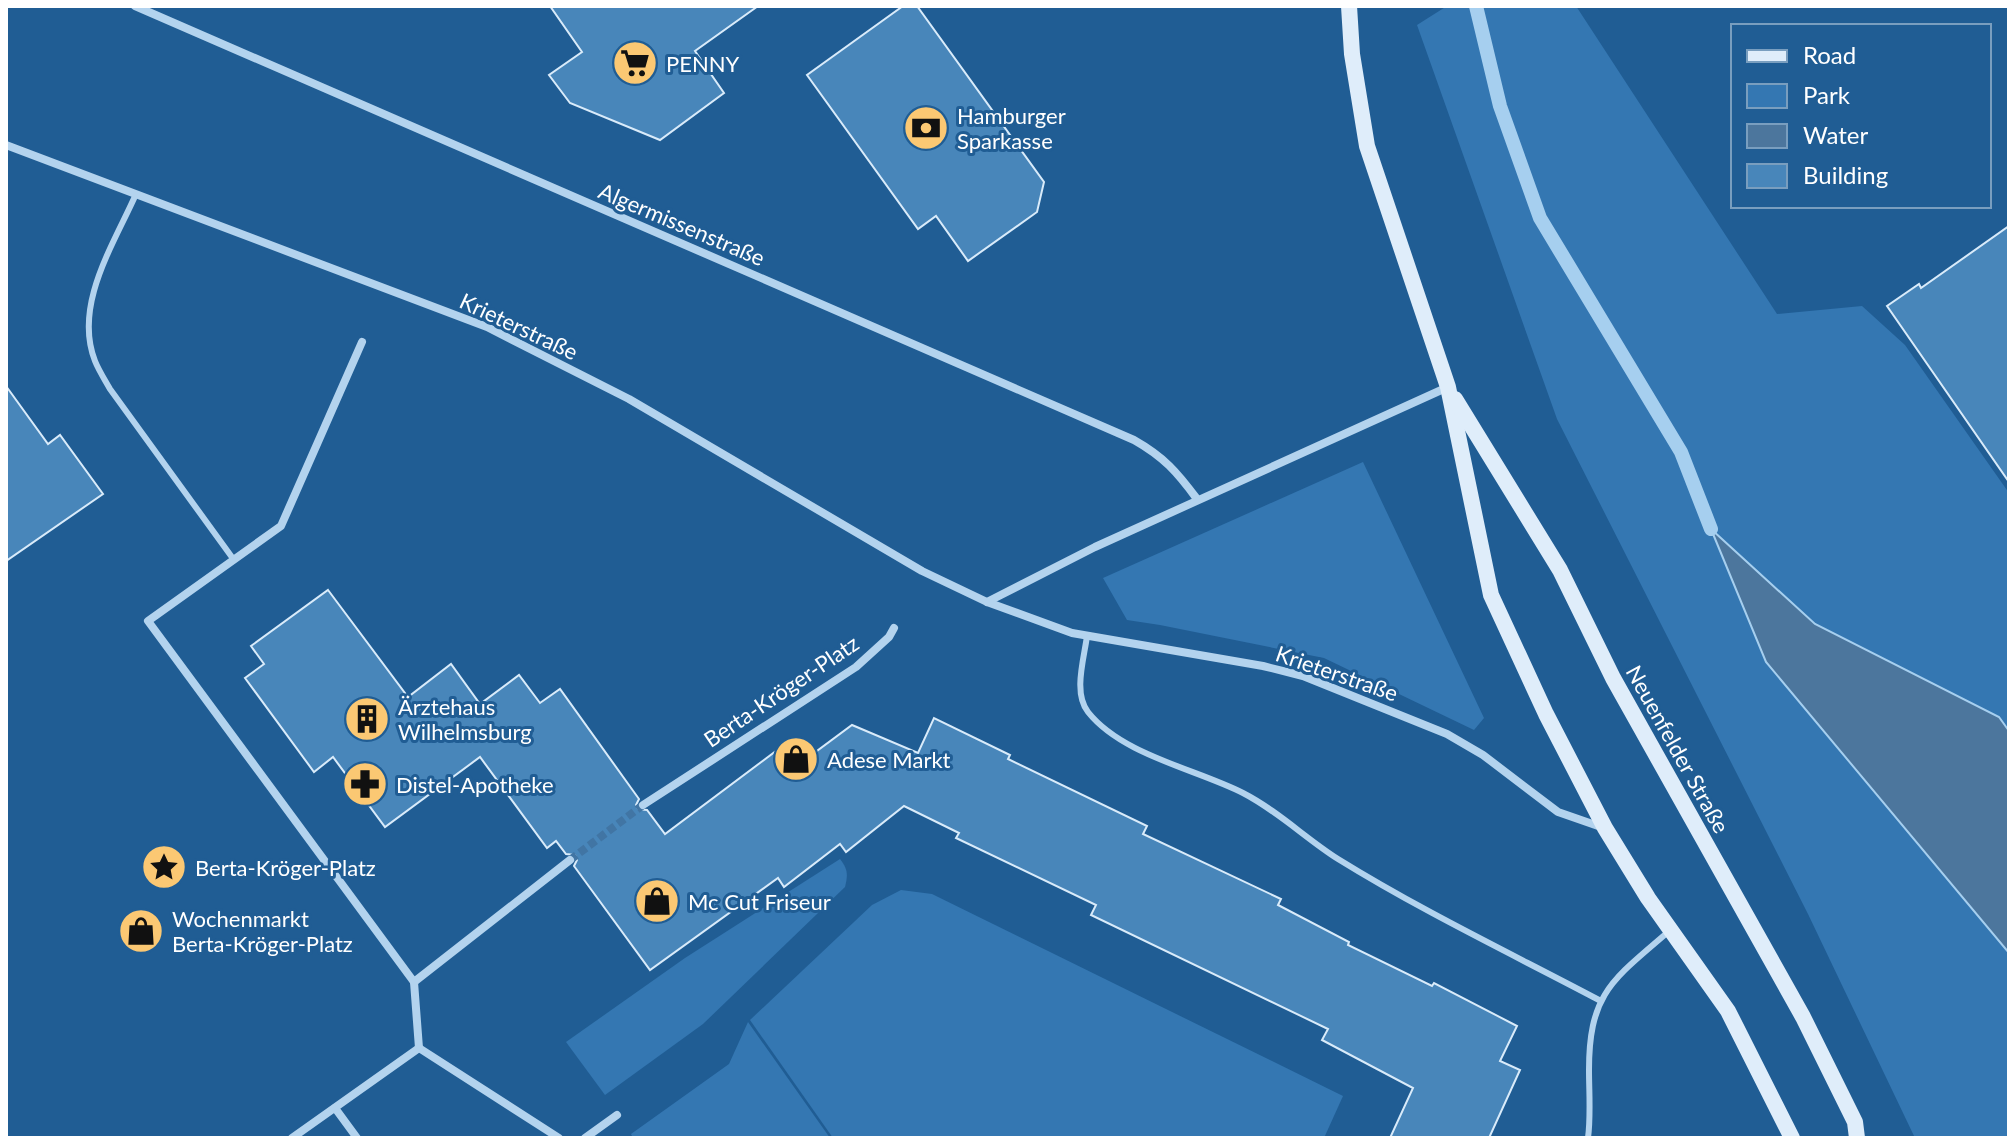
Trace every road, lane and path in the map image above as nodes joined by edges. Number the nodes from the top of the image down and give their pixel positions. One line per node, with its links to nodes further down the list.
1 (135, 6): 7 (street, Algermissenstraße)
2 (1349, 6): 6 (main road, Neuenfelder Straße)
3 (6, 145): 4 (street, Krieterstraße)
4 (136, 194): 8 (lane); 9 (street, Krieterstraße)
5 (362, 342): 8 (street)
6 (1448, 387): 7 (street); 13 (main road, Neuenfelder Straße); 27 (main road, Neuenfelder Straße)
7 (1197, 499): 9 (street)
8 (234, 560): 16 (street)
9 (987, 602): 11 (street, Krieterstraße)
10 (894, 628): 12 (street, Berta-Kröger-Platz)
11 (1087, 636): 13 (street, Krieterstraße); 17 (lane)
12 (643, 805)
13 (1605, 828): 15 (main road, Neuenfelder Straße)
14 (570, 860): 16 (street)
15 (1671, 929): 17 (lane); 26 (main road, Neuenfelder Straße)
16 (414, 982): 18 (street)
17 (1599, 1000): 25 (lane)
18 (419, 1048): 19 (street); 23 (street)
19 (335, 1108): 21 (street); 22 (street)
20 (617, 1115): 24 (street)
21 (292, 1138)
22 (357, 1138)
23 (559, 1138)
24 (585, 1138)
25 (1588, 1138)
26 (1792, 1138)
27 (1857, 1138)

